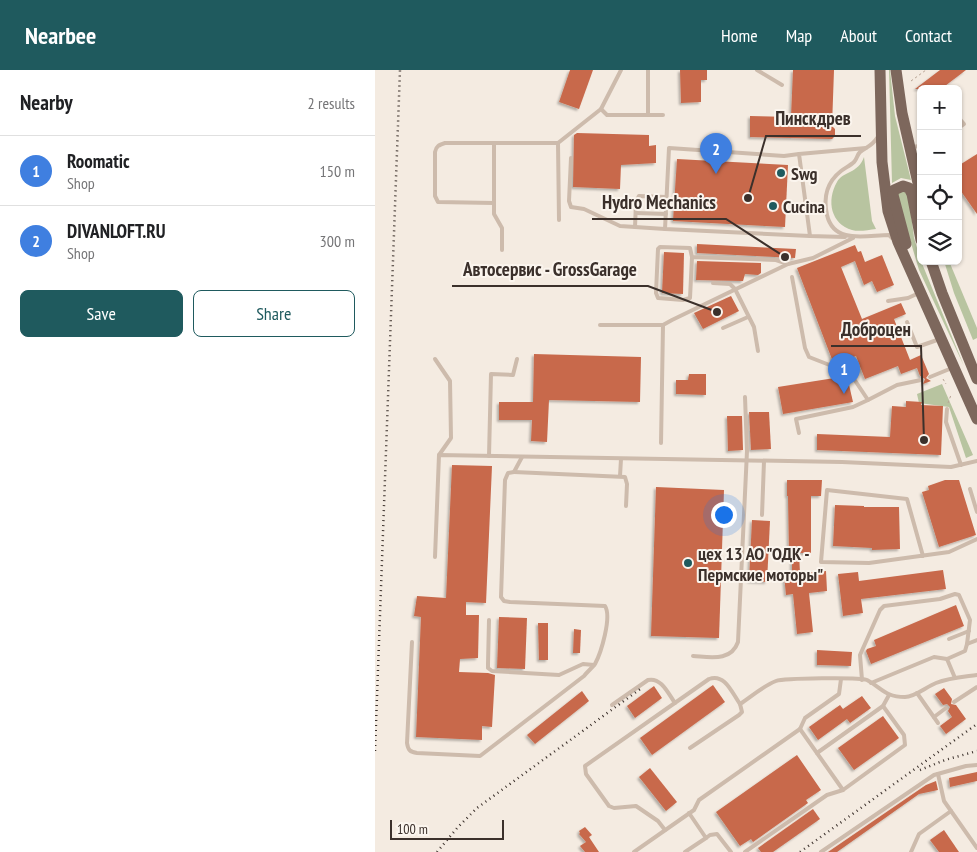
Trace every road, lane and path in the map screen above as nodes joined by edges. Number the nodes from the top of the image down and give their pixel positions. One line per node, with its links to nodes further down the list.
1 (621, 70): 9 (lane)
2 (648, 70): 10 (lane)
3 (757, 70): 8 (lane)
4 (879, 70): 12 (main road)
5 (896, 70): 15 (main road)
6 (926, 70): 7 (path)
7 (911, 80)
8 (781, 85)
9 (601, 109): 10 (lane); 14 (lane)
10 (648, 115): 11 (lane)
11 (663, 115)
12 (881, 125): 16 (lane); 29 (main road)
13 (494, 143): 14 (lane); 20 (lane); 20 (lane)
14 (558, 143): 23 (lane)
15 (916, 146)
16 (868, 148): 17 (lane); 28 (lane)
17 (799, 154): 19 (lane); 27 (lane)
18 (571, 158): 25 (lane)
19 (667, 197): 21 (lane); 22 (lane)
20 (494, 203): 30 (lane)
21 (636, 213): 22 (lane); 25 (lane)
22 (665, 214): 26 (lane)
23 (559, 220)
24 (917, 220): 34 (main road)
25 (635, 227): 26 (lane)
26 (665, 229): 27 (lane)
27 (810, 236): 28 (lane)
28 (853, 238): 29 (lane); 32 (lane)
29 (898, 242): 34 (main road)
30 (502, 250)
31 (692, 257): 31 (lane); 32 (lane)
32 (788, 264): 37 (lane)
33 (932, 265): 51 (main road)
34 (909, 268): 38 (main road)
35 (792, 278): 55 (lane)
36 (713, 283): 37 (lane)
37 (735, 289): 40 (lane); 43 (lane)
38 (920, 292): 39 (lane); 45 (main road)
39 (888, 301)
40 (748, 317): 44 (lane); 46 (lane)
41 (907, 322): 45 (lane)
42 (600, 324): 43 (lane)
43 (663, 325): 59 (lane)
44 (723, 328)
45 (942, 338): 49 (main road)
46 (758, 351)
47 (435, 359): 60 (lane)
48 (517, 359): 61 (lane)
49 (955, 367): 50 (lane); 57 (main road)
50 (930, 377)
51 (977, 379)
52 (921, 380): 55 (lane)
53 (951, 395): 56 (path)
54 (745, 397): 64 (lane)
55 (868, 400): 58 (lane)
56 (947, 409): 67 (lane)
57 (977, 419)
58 (799, 433)
59 (661, 443)
60 (439, 455): 61 (lane); 76 (lane)
61 (489, 456): 62 (lane)
62 (522, 457): 63 (lane); 68 (lane)
63 (621, 459): 64 (lane); 69 (lane)
64 (745, 461): 65 (lane); 83 (lane)
65 (764, 461): 67 (lane); 73 (lane)
66 (977, 461): 67 (lane)
67 (961, 464)
68 (514, 472): 69 (lane); 85 (lane)
69 (620, 476): 71 (lane)
70 (969, 489): 72 (lane)
71 (627, 506)
72 (977, 512)
73 (762, 516)
74 (977, 539): 75 (lane)
75 (923, 556): 75 (lane)
76 (435, 557)
77 (489, 620): 85 (lane)
78 (969, 631): 79 (lane); 82 (lane); 89 (lane)
79 (949, 640)
80 (977, 640): 82 (lane)
81 (412, 642): 85 (lane)
82 (967, 644): 84 (lane)
83 (693, 656)
84 (947, 659): 87 (lane); 90 (lane)
85 (595, 665)
86 (977, 675): 87 (lane)
87 (955, 678): 92 (lane)
88 (841, 679): 89 (lane); 96 (lane); 102 (lane)
89 (862, 680): 90 (lane)
90 (871, 683): 93 (lane)
91 (977, 686): 94 (lane)
92 (917, 693): 93 (lane); 100 (lane)
93 (889, 694): 98 (lane)
94 (954, 702)
95 (675, 703): 96 (lane); 97 (lane); 110 (lane)
96 (740, 704): 103 (lane)
97 (612, 705)
98 (883, 706): 104 (lane); 107 (lane)
99 (946, 708): 100 (lane)
100 (934, 717): 101 (lane)
101 (938, 723)
102 (800, 729): 104 (lane); 109 (lane)
103 (690, 748)
104 (817, 753): 107 (lane)
105 (977, 766): 106 (lane)
106 (938, 774): 108 (lane); 117 (lane)
107 (843, 790): 116 (lane)
108 (951, 811): 112 (lane); 118 (lane)
109 (689, 813): 110 (lane); 111 (lane)
110 (665, 830): 113 (lane)
111 (706, 838): 114 (lane); 115 (lane)
112 (977, 848)
113 (633, 852)
114 (685, 852)
115 (731, 852)
116 (745, 852)
117 (821, 852)
118 (911, 852)

